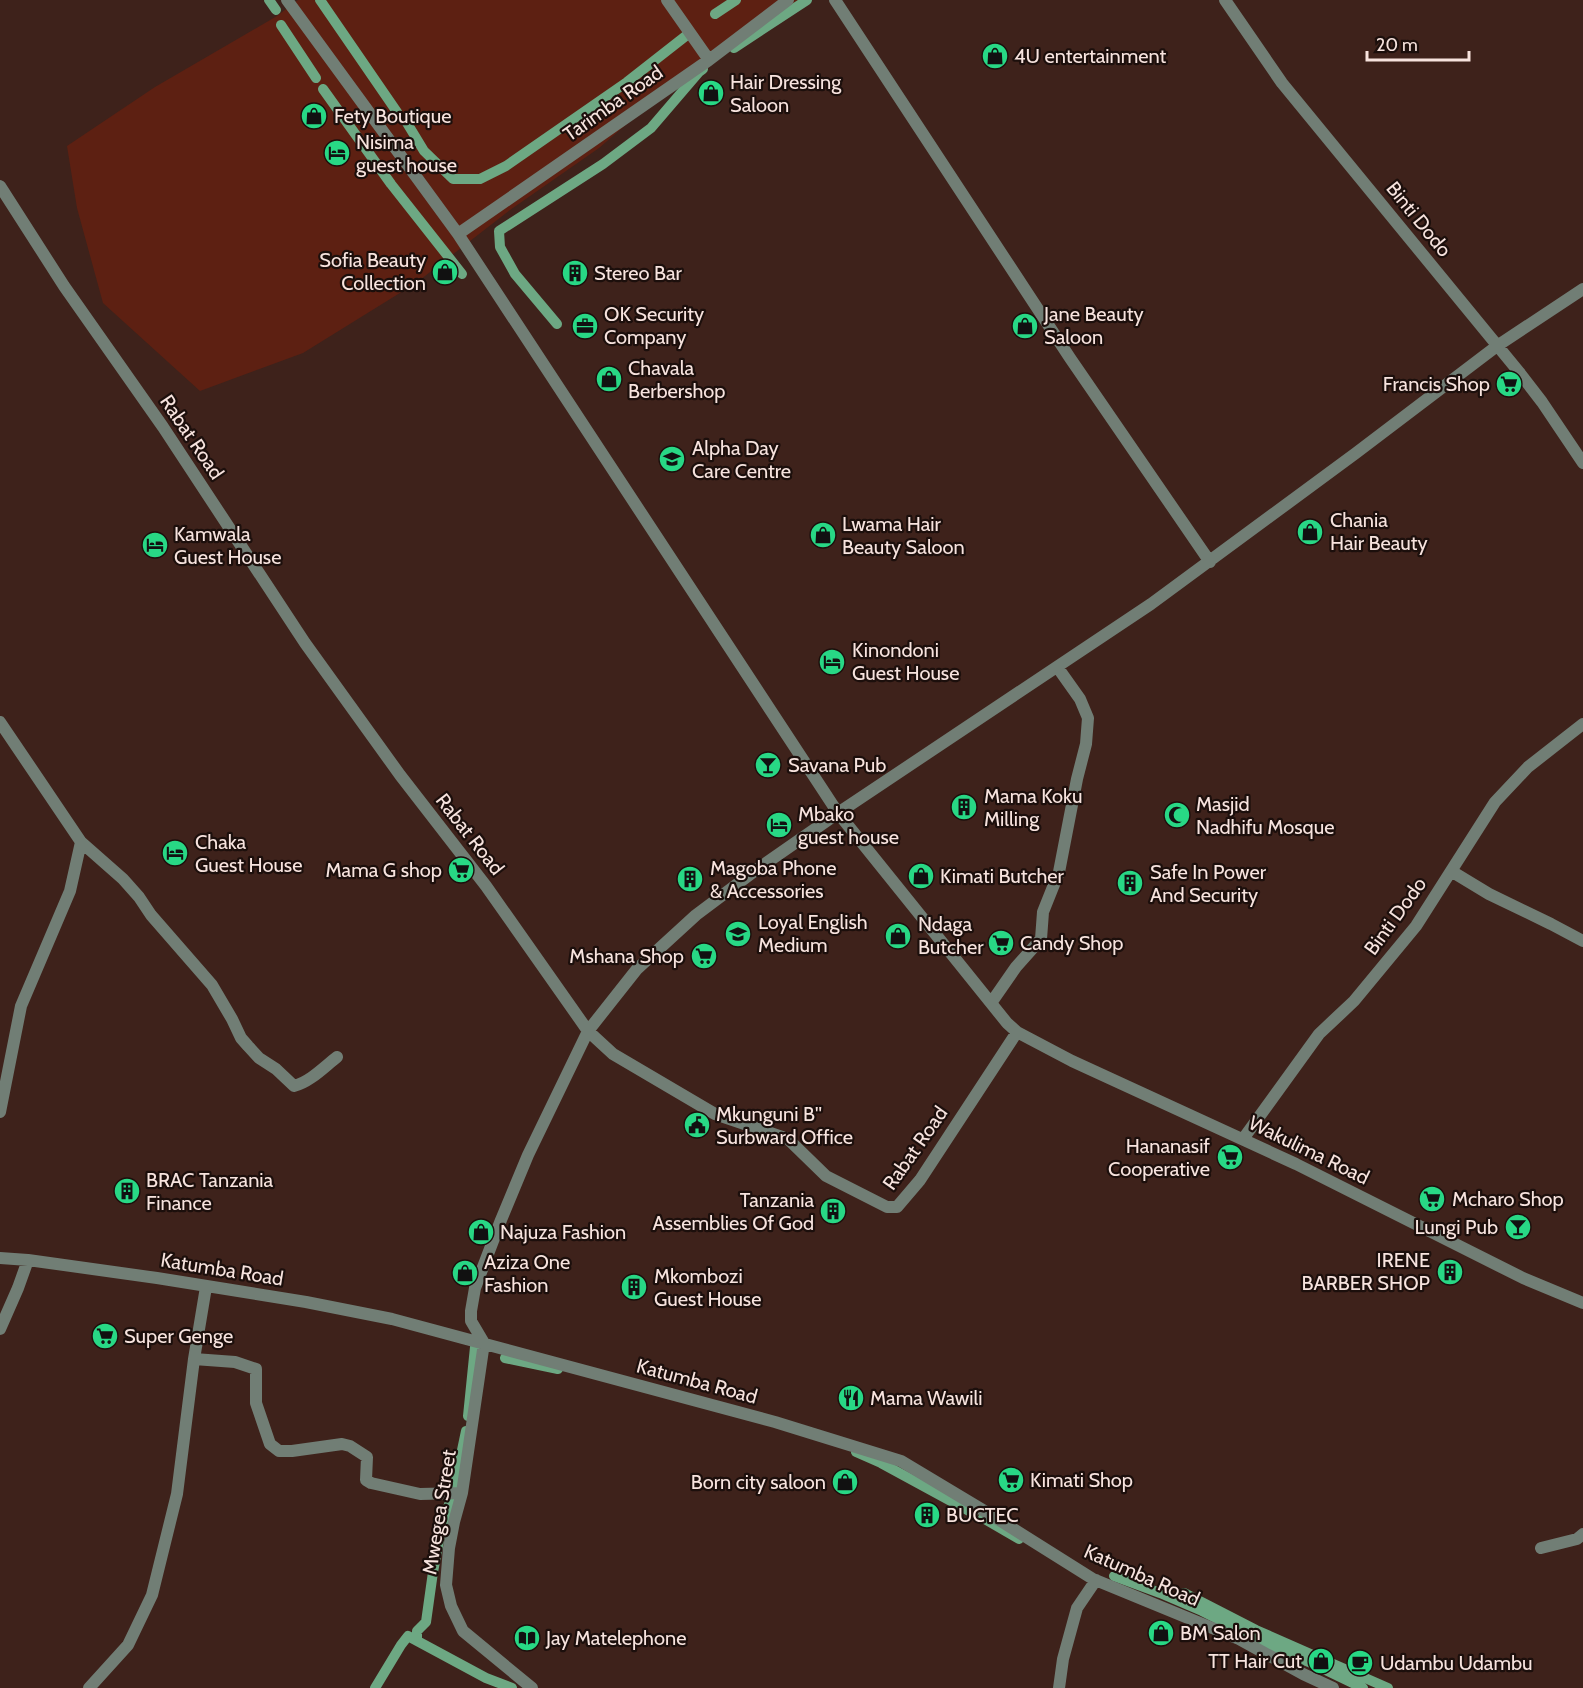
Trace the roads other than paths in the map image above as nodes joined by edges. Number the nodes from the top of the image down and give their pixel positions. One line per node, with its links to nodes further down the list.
1 (287, 0): 8 (street)
2 (667, 0): 6 (street)
3 (788, 0): 6 (street, Tarimba Road)
4 (836, 0): 12 (street)
5 (1225, 0): 10 (street, Binti Dodo)
6 (709, 60): 8 (street, Tarimba Road)
7 (0, 186): 21 (street, Rabat Road)
8 (458, 234): 16 (street)
9 (1583, 289): 10 (street)
10 (1497, 346): 11 (street, Binti Dodo); 12 (street)
11 (1583, 463)
12 (1210, 561): 13 (street)
13 (1058, 668): 16 (street); 20 (street)
14 (0, 722): 17 (street)
15 (1583, 723): 18 (street, Binti Dodo)
16 (838, 813): 20 (street); 21 (street)
17 (81, 842): 23 (street); 24 (street)
18 (1451, 871): 19 (street); 25 (street, Binti Dodo)
19 (1583, 941)
20 (991, 1003): 22 (street)
21 (588, 1031): 22 (street, Rabat Road); 31 (street)
22 (1017, 1032): 25 (street, Wakulima Road)
23 (337, 1057)
24 (0, 1112)
25 (1243, 1138): 29 (street, Wakulima Road)
26 (0, 1258): 27 (street, Katumba Road)
27 (27, 1260): 28 (street, Katumba Road); 30 (street)
28 (206, 1287): 31 (street, Katumba Road); 32 (street)
29 (1583, 1303)
30 (0, 1329)
31 (484, 1343): 33 (street, Mwegea Street); 36 (street, Katumba Road)
32 (194, 1359): 33 (street); 37 (street)
33 (462, 1493): 38 (street, Mwegea Street)
34 (1583, 1534): 35 (street)
35 (1541, 1548)
36 (1096, 1580): 39 (street); 40 (street, Katumba Road)
37 (89, 1688)
38 (532, 1688)
39 (1059, 1688)
40 (1333, 1688)

